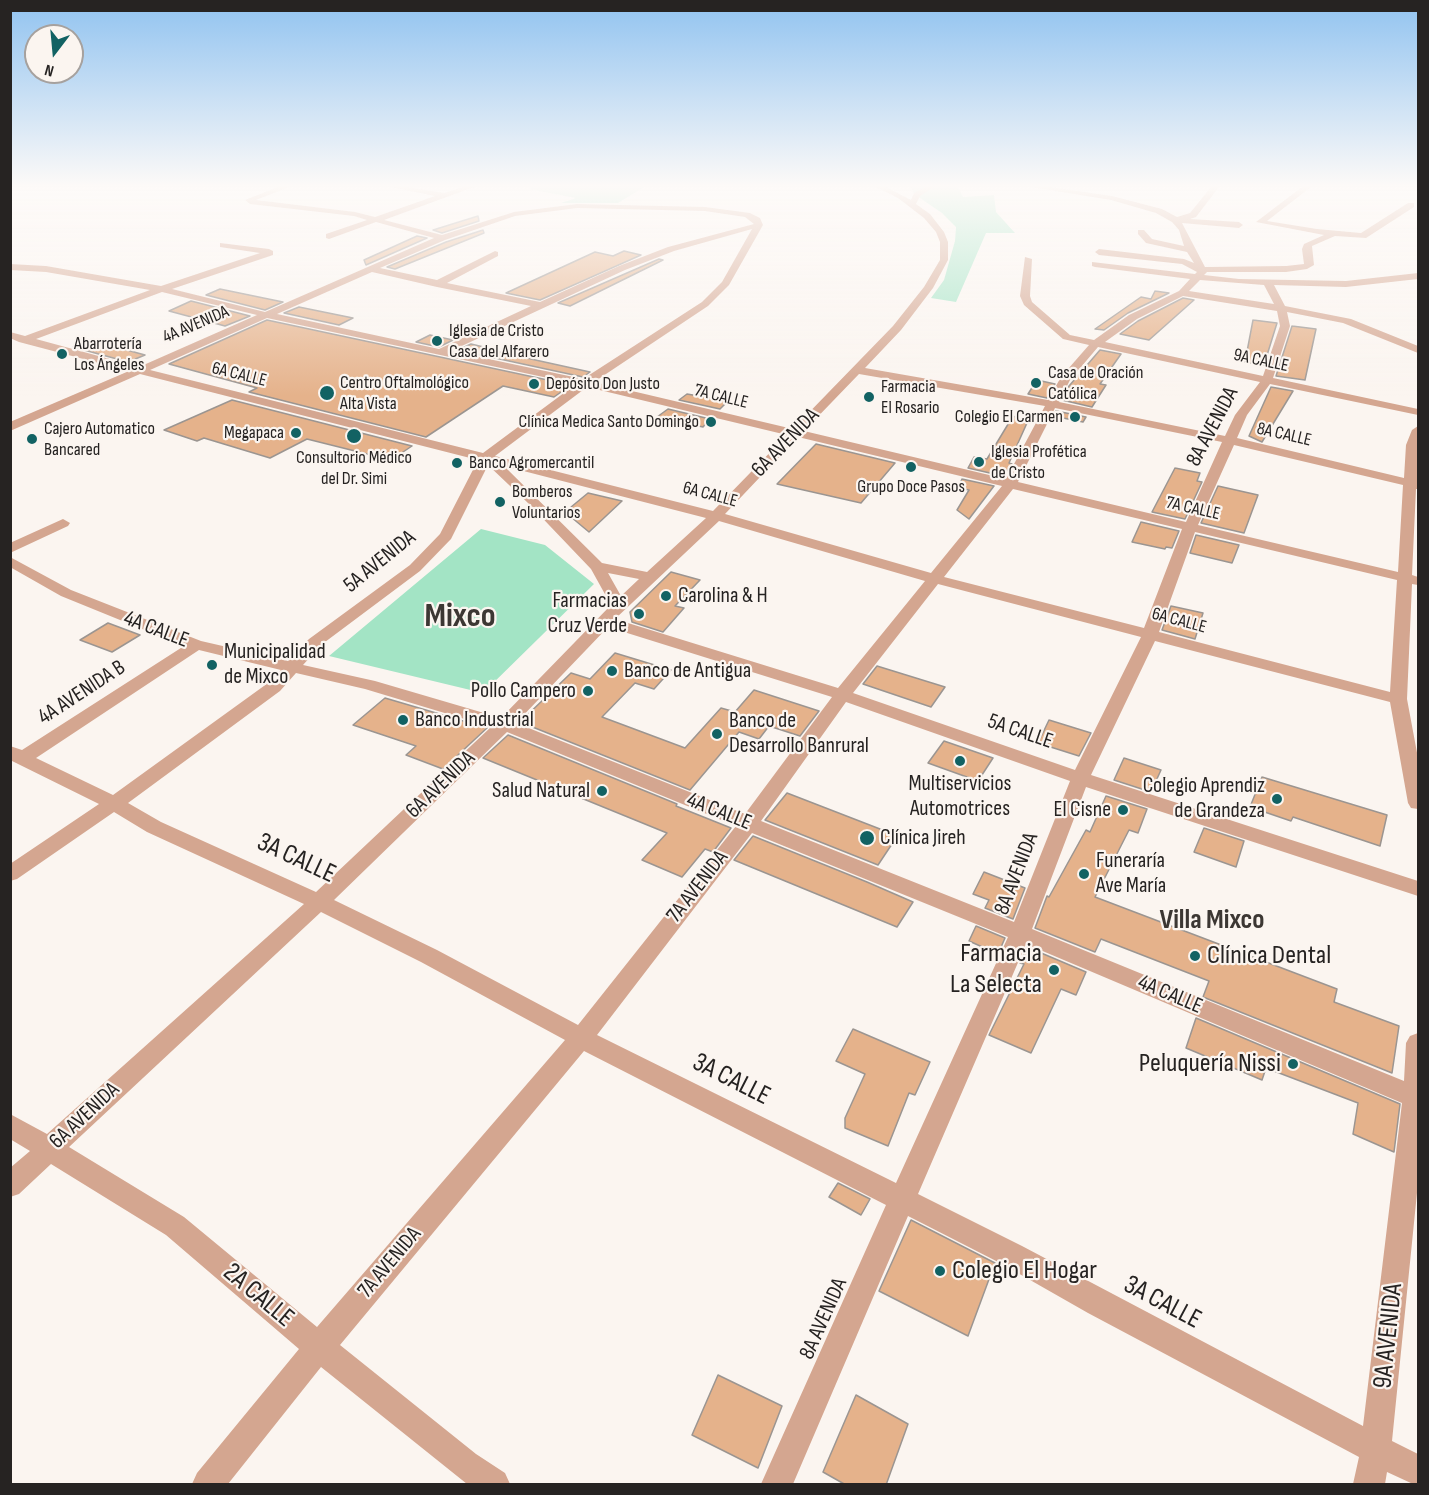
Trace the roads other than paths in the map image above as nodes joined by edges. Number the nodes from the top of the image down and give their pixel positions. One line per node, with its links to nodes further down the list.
1 (256, 257): 18 (street)
2 (403, 257): 13 (street, 4A AVENIDA)
3 (490, 257): 17 (street)
4 (651, 257): 20 (street)
5 (741, 257): 32 (street, 5A AVENIDA)
6 (944, 257): 30 (street, 6A AVENIDA)
7 (1140, 257): 14 (street)
8 (1193, 257): 14 (street)
9 (1309, 257): 14 (street)
10 (1028, 259): 26 (street)
11 (1095, 264): 14 (street)
12 (10, 267): 18 (street, 7A CALLE)
13 (375, 270): 17 (street); 22 (street, 4A AVENIDA)
14 (1201, 273): 16 (street); 19 (street, 7A AVENIDA)
15 (1419, 276): 16 (street)
16 (1268, 283): 21 (street, 8A AVENIDA)
17 (437, 284): 20 (street)
18 (160, 289): 22 (street, 7A CALLE); 24 (street)
19 (1182, 293): 21 (street); 26 (street, 7A AVENIDA)
20 (539, 305): 28 (street)
21 (1281, 308): 27 (street); 31 (street, 8A AVENIDA)
22 (267, 315): 28 (street, 7A CALLE); 29 (street, 4A AVENIDA)
23 (10, 335): 24 (street, 6A CALLE)
24 (25, 339): 25 (street); 29 (street, 6A CALLE)
25 (10, 345)
26 (1091, 349): 31 (street, 9A CALLE); 33 (street, 7A AVENIDA)
27 (1419, 350)
28 (443, 351): 32 (street, 7A CALLE)
29 (138, 370): 35 (street, 4A AVENIDA); 39 (street, 6A CALLE)
30 (857, 370): 33 (street, 8A CALLE); 37 (street, 6A AVENIDA)
31 (1267, 380): 34 (street, 9A CALLE); 38 (street, 8A AVENIDA)
32 (585, 382): 37 (street, 7A CALLE); 39 (street, 5A AVENIDA)
33 (1051, 404): 38 (street, 8A CALLE); 40 (street, 7A AVENIDA)
34 (1419, 412)
35 (10, 427)
36 (1419, 430): 41 (street)
37 (796, 433): 40 (street, 7A CALLE); 42 (street, 6A AVENIDA)
38 (1229, 440): 41 (street, 8A CALLE); 44 (street, 8A AVENIDA)
39 (486, 457): 42 (street, 6A CALLE); 47 (street); 55 (street, 5A AVENIDA)
40 (1010, 484): 44 (street, 7A CALLE); 49 (street, 7A AVENIDA)
41 (1414, 484): 50 (street)
42 (716, 516): 48 (street, 6A AVENIDA); 49 (street, 6A CALLE)
43 (63, 523): 45 (street)
44 (1190, 527): 50 (street, 7A CALLE); 53 (street, 8A AVENIDA)
45 (10, 549)
46 (10, 561): 54 (street, 4A CALLE)
47 (597, 567): 48 (street); 51 (street)
48 (652, 577): 51 (street, 6A AVENIDA)
49 (936, 579): 53 (street, 6A CALLE); 56 (street, 7A AVENIDA)
50 (1412, 580): 57 (street)
51 (620, 606): 52 (street, 6A AVENIDA)
52 (605, 621): 56 (street, 5A CALLE); 58 (street, 6A AVENIDA)
53 (1149, 634): 57 (street, 6A CALLE); 60 (street, 8A AVENIDA)
54 (196, 645): 55 (street, 4A CALLE); 59 (street, 4A AVENIDA B)
55 (293, 668): 58 (street, 4A CALLE); 62 (street, 5A AVENIDA)
56 (842, 695): 60 (street, 5A CALLE); 64 (street, 7A AVENIDA)
57 (1398, 699): 61 (street)
58 (504, 725): 64 (street, 4A CALLE); 67 (street, 6A AVENIDA)
59 (17, 755): 62 (street, 3A CALLE)
60 (1080, 778): 66 (street, 5A CALLE); 68 (street, 8A AVENIDA)
61 (1418, 797): 63 (street)
62 (114, 803): 65 (street, 5A AVENIDA); 67 (street, 3A CALLE)
63 (1419, 803)
64 (747, 824): 68 (street, 4A CALLE); 69 (street, 7A AVENIDA)
65 (10, 874)
66 (1419, 889)
67 (319, 902): 69 (street, 3A CALLE); 73 (street, 6A AVENIDA)
68 (1020, 933): 71 (street, 4A CALLE); 75 (street, 8A AVENIDA)
69 (581, 1038): 75 (street, 3A CALLE); 76 (street, 7A AVENIDA)
70 (1419, 1043): 71 (street, 9A AVENIDA)
71 (1417, 1098): 77 (street, 9A AVENIDA)
72 (10, 1125): 73 (street, 2A CALLE)
73 (49, 1149): 74 (street, 6A AVENIDA); 76 (street, 2A CALLE)
74 (10, 1185)
75 (903, 1199): 77 (street, 3A CALLE); 81 (street, 8A AVENIDA)
76 (319, 1347): 79 (street, 7A AVENIDA); 80 (street, 2A CALLE)
77 (1376, 1449): 78 (street, 3A CALLE); 82 (street, 9A AVENIDA)
78 (1419, 1471)
79 (208, 1485)
80 (494, 1485)
81 (777, 1485)
82 (1369, 1485)

